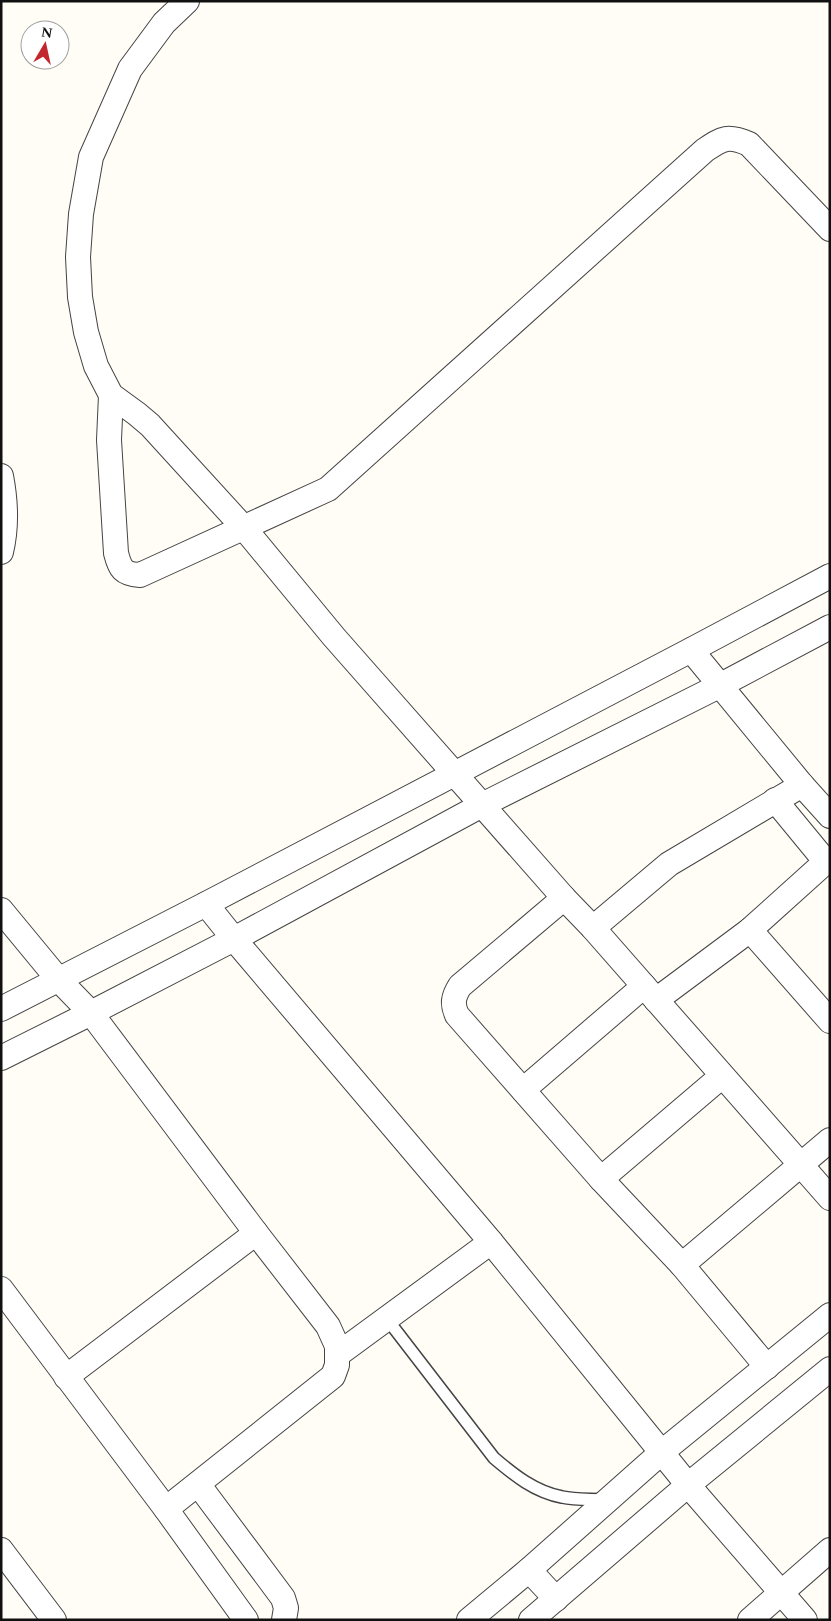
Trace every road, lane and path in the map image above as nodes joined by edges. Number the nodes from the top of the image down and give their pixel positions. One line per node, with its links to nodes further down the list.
1 (187, 1): 3 (street)
2 (830, 229): 5 (street)
3 (111, 395): 5 (street); 5 (street)
4 (1, 476): 6 (street)
5 (244, 528): 11 (street)
6 (1, 552)
7 (830, 576): 9 (street)
8 (830, 627): 10 (street)
9 (691, 650): 10 (street); 11 (street)
10 (719, 686): 12 (street); 14 (street)
11 (455, 773): 14 (street); 18 (street)
12 (802, 785): 13 (street); 15 (street)
13 (775, 800): 16 (street); 20 (street)
14 (482, 805): 17 (street); 22 (street)
15 (830, 816)
16 (828, 860): 21 (street)
17 (564, 898): 20 (street); 30 (street)
18 (206, 904): 22 (street); 23 (street)
19 (1, 910): 23 (street)
20 (593, 928): 24 (street)
21 (750, 930): 24 (street); 27 (street)
22 (234, 939): 26 (street); 36 (street)
23 (58, 979): 25 (street); 26 (street)
24 (650, 993): 29 (street); 30 (street)
25 (1, 1009)
26 (91, 1014): 28 (street); 35 (street)
27 (830, 1021)
28 (1, 1058)
29 (722, 1076): 32 (street); 33 (street)
30 (523, 1090): 33 (street)
31 (830, 1140): 32 (street)
32 (802, 1165): 34 (street); 37 (street)
33 (601, 1179): 37 (street)
34 (830, 1198)
35 (256, 1233): 41 (street); 44 (street)
36 (491, 1242): 40 (street); 45 (street)
37 (682, 1265): 42 (street)
38 (1, 1289): 44 (street)
39 (830, 1315): 42 (street)
40 (387, 1319): 41 (street); 48 (lane)
41 (337, 1356): 46 (street)
42 (767, 1367): 45 (street)
43 (830, 1369): 47 (street)
44 (66, 1377): 49 (street)
45 (662, 1452): 47 (street); 48 (street)
46 (198, 1484): 49 (street); 57 (street)
47 (688, 1485): 53 (street); 54 (street)
48 (607, 1500): 52 (street)
49 (166, 1509): 56 (street)
50 (830, 1550): 53 (street)
51 (2, 1553): 55 (street)
52 (529, 1570): 54 (street); 58 (street)
53 (780, 1592): 60 (street); 61 (street)
54 (556, 1599): 59 (street)
55 (54, 1620)
56 (246, 1620)
57 (284, 1620)
58 (469, 1620)
59 (531, 1620)
60 (750, 1620)
61 (805, 1620)

